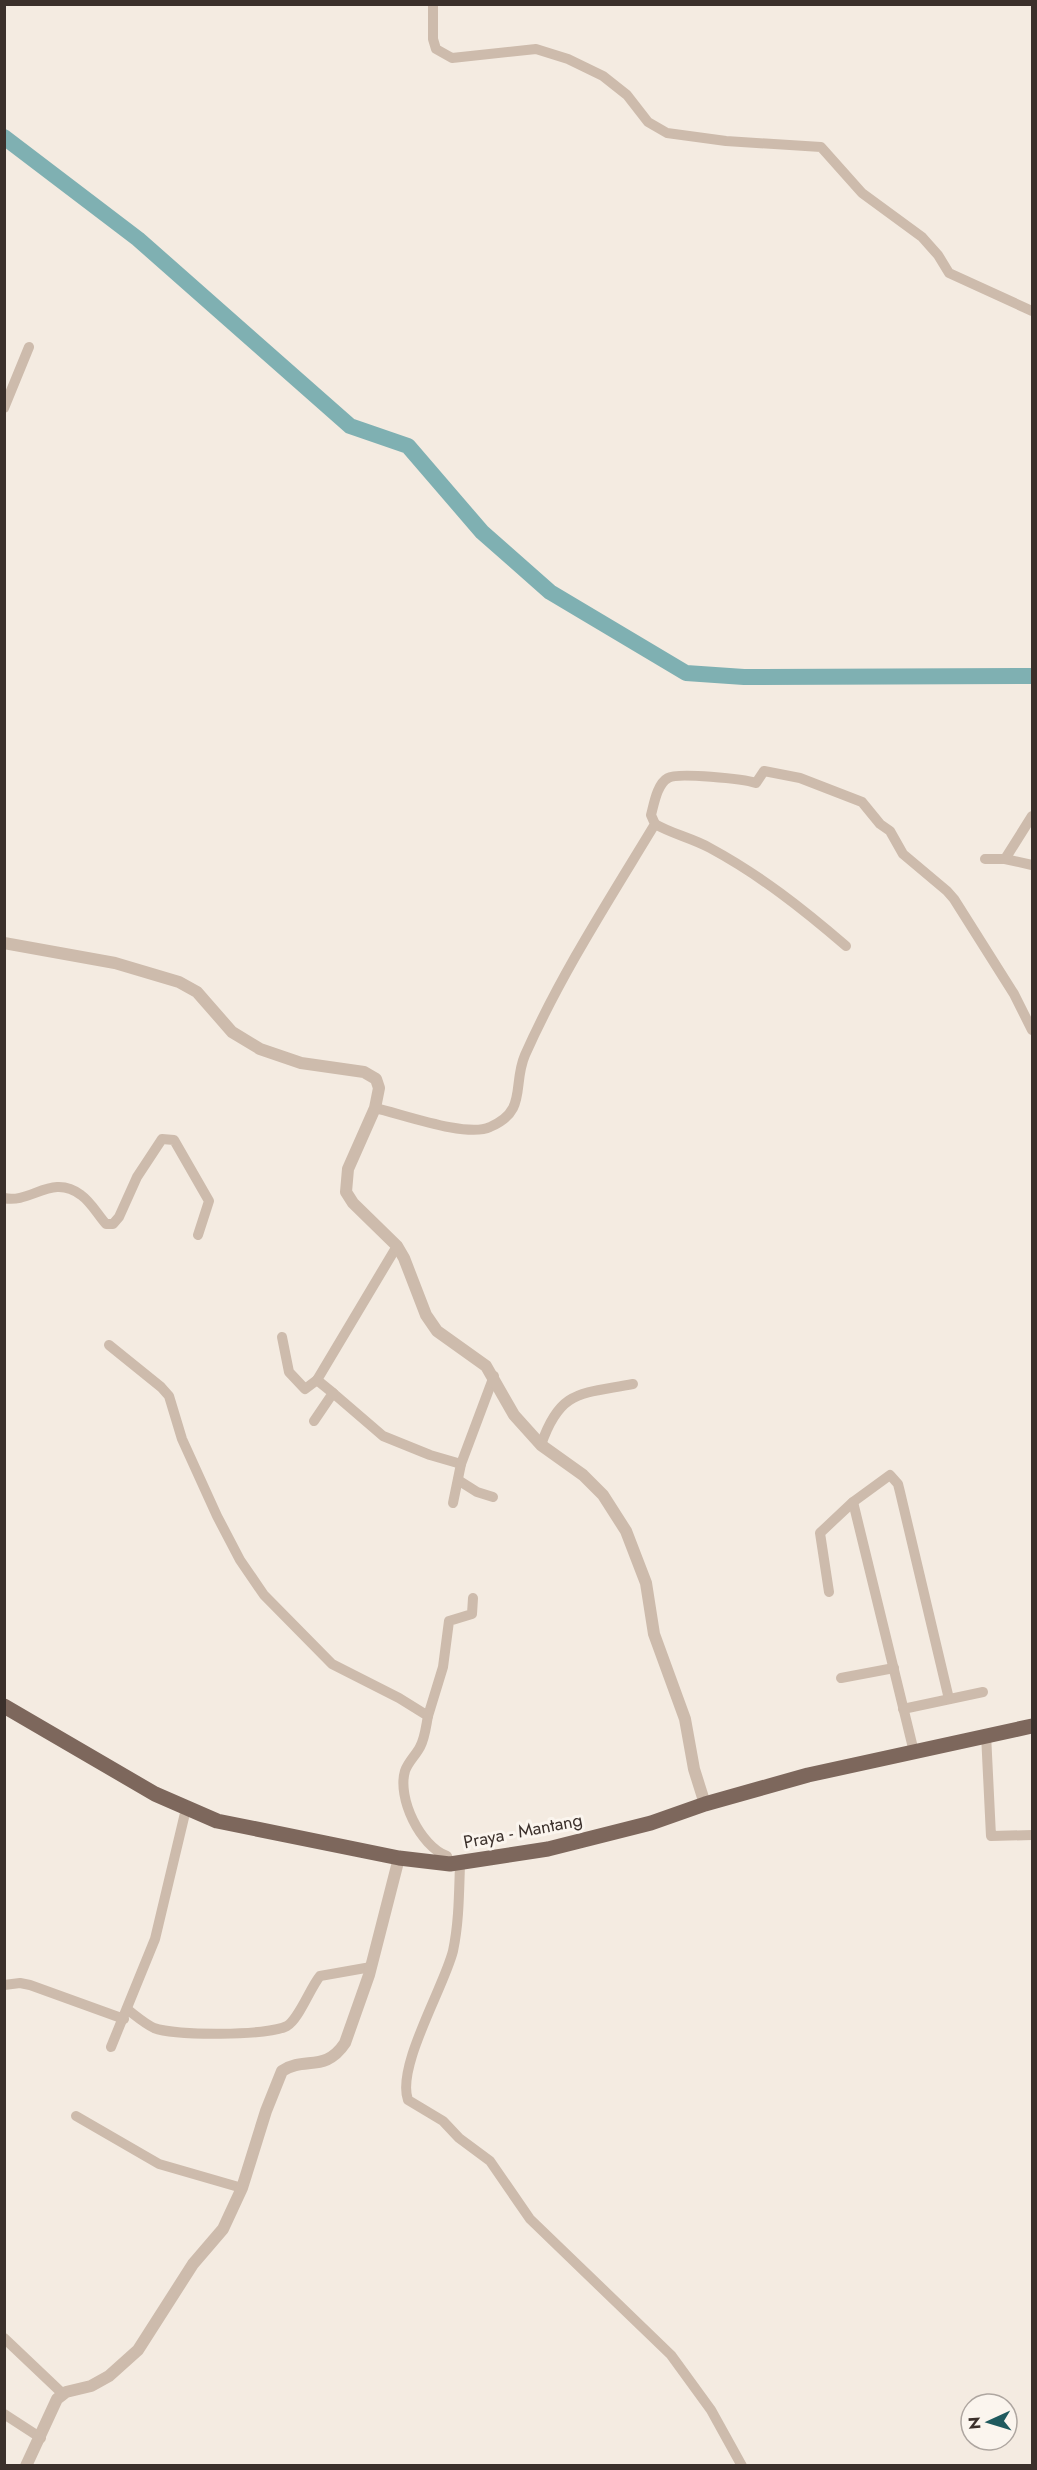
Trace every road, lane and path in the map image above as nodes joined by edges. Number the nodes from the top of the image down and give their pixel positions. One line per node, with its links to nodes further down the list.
1 (433, 4): 2 (street)
2 (1032, 311)
3 (29, 347): 4 (street)
4 (4, 408)
5 (1032, 816): 8 (street)
6 (655, 824): 11 (street); 12 (street); 13 (street)
7 (985, 859): 8 (street)
8 (1005, 859): 9 (street)
9 (1032, 865)
10 (4, 943): 13 (street)
11 (846, 946)
12 (1032, 1030)
13 (375, 1108): 16 (street)
14 (4, 1198): 15 (street)
15 (198, 1235)
16 (397, 1246): 19 (street); 20 (street)
17 (282, 1337): 20 (street)
18 (109, 1345): 38 (street)
19 (494, 1376): 24 (street); 25 (street)
20 (317, 1380): 22 (street)
21 (633, 1384): 24 (street)
22 (333, 1393): 23 (street); 25 (street)
23 (314, 1421)
24 (541, 1445): 42 (street)
25 (461, 1464): 26 (street)
26 (458, 1480): 27 (street); 29 (street)
27 (493, 1497)
28 (854, 1502): 30 (street); 32 (street); 35 (street)
29 (453, 1503)
30 (829, 1592)
31 (472, 1598): 38 (street)
32 (894, 1668): 33 (street); 37 (street)
33 (841, 1678)
34 (983, 1692): 35 (street)
35 (949, 1699): 37 (street)
36 (4, 1706): 43 (main road, Praya - Mantang)
37 (903, 1709): 41 (street)
38 (428, 1716): 46 (street)
39 (1032, 1726): 40 (main road, Praya - Mantang)
40 (986, 1734): 41 (main road, Praya - Mantang); 44 (street)
41 (914, 1752): 42 (main road, Praya - Mantang)
42 (705, 1804): 46 (main road, Praya - Mantang)
43 (186, 1809): 45 (main road, Praya - Mantang); 49 (street)
44 (1032, 1835)
45 (399, 1858): 46 (main road, Praya - Mantang); 47 (street)
46 (455, 1864): 58 (street)
47 (371, 1967): 49 (street); 52 (street)
48 (4, 1985): 49 (street)
49 (126, 2015): 50 (street)
50 (111, 2047)
51 (76, 2116): 52 (street)
52 (242, 2188): 54 (street)
53 (4, 2338): 54 (street)
54 (63, 2394): 56 (street)
55 (4, 2414): 56 (street)
56 (41, 2438): 57 (street)
57 (26, 2466)
58 (742, 2466)

